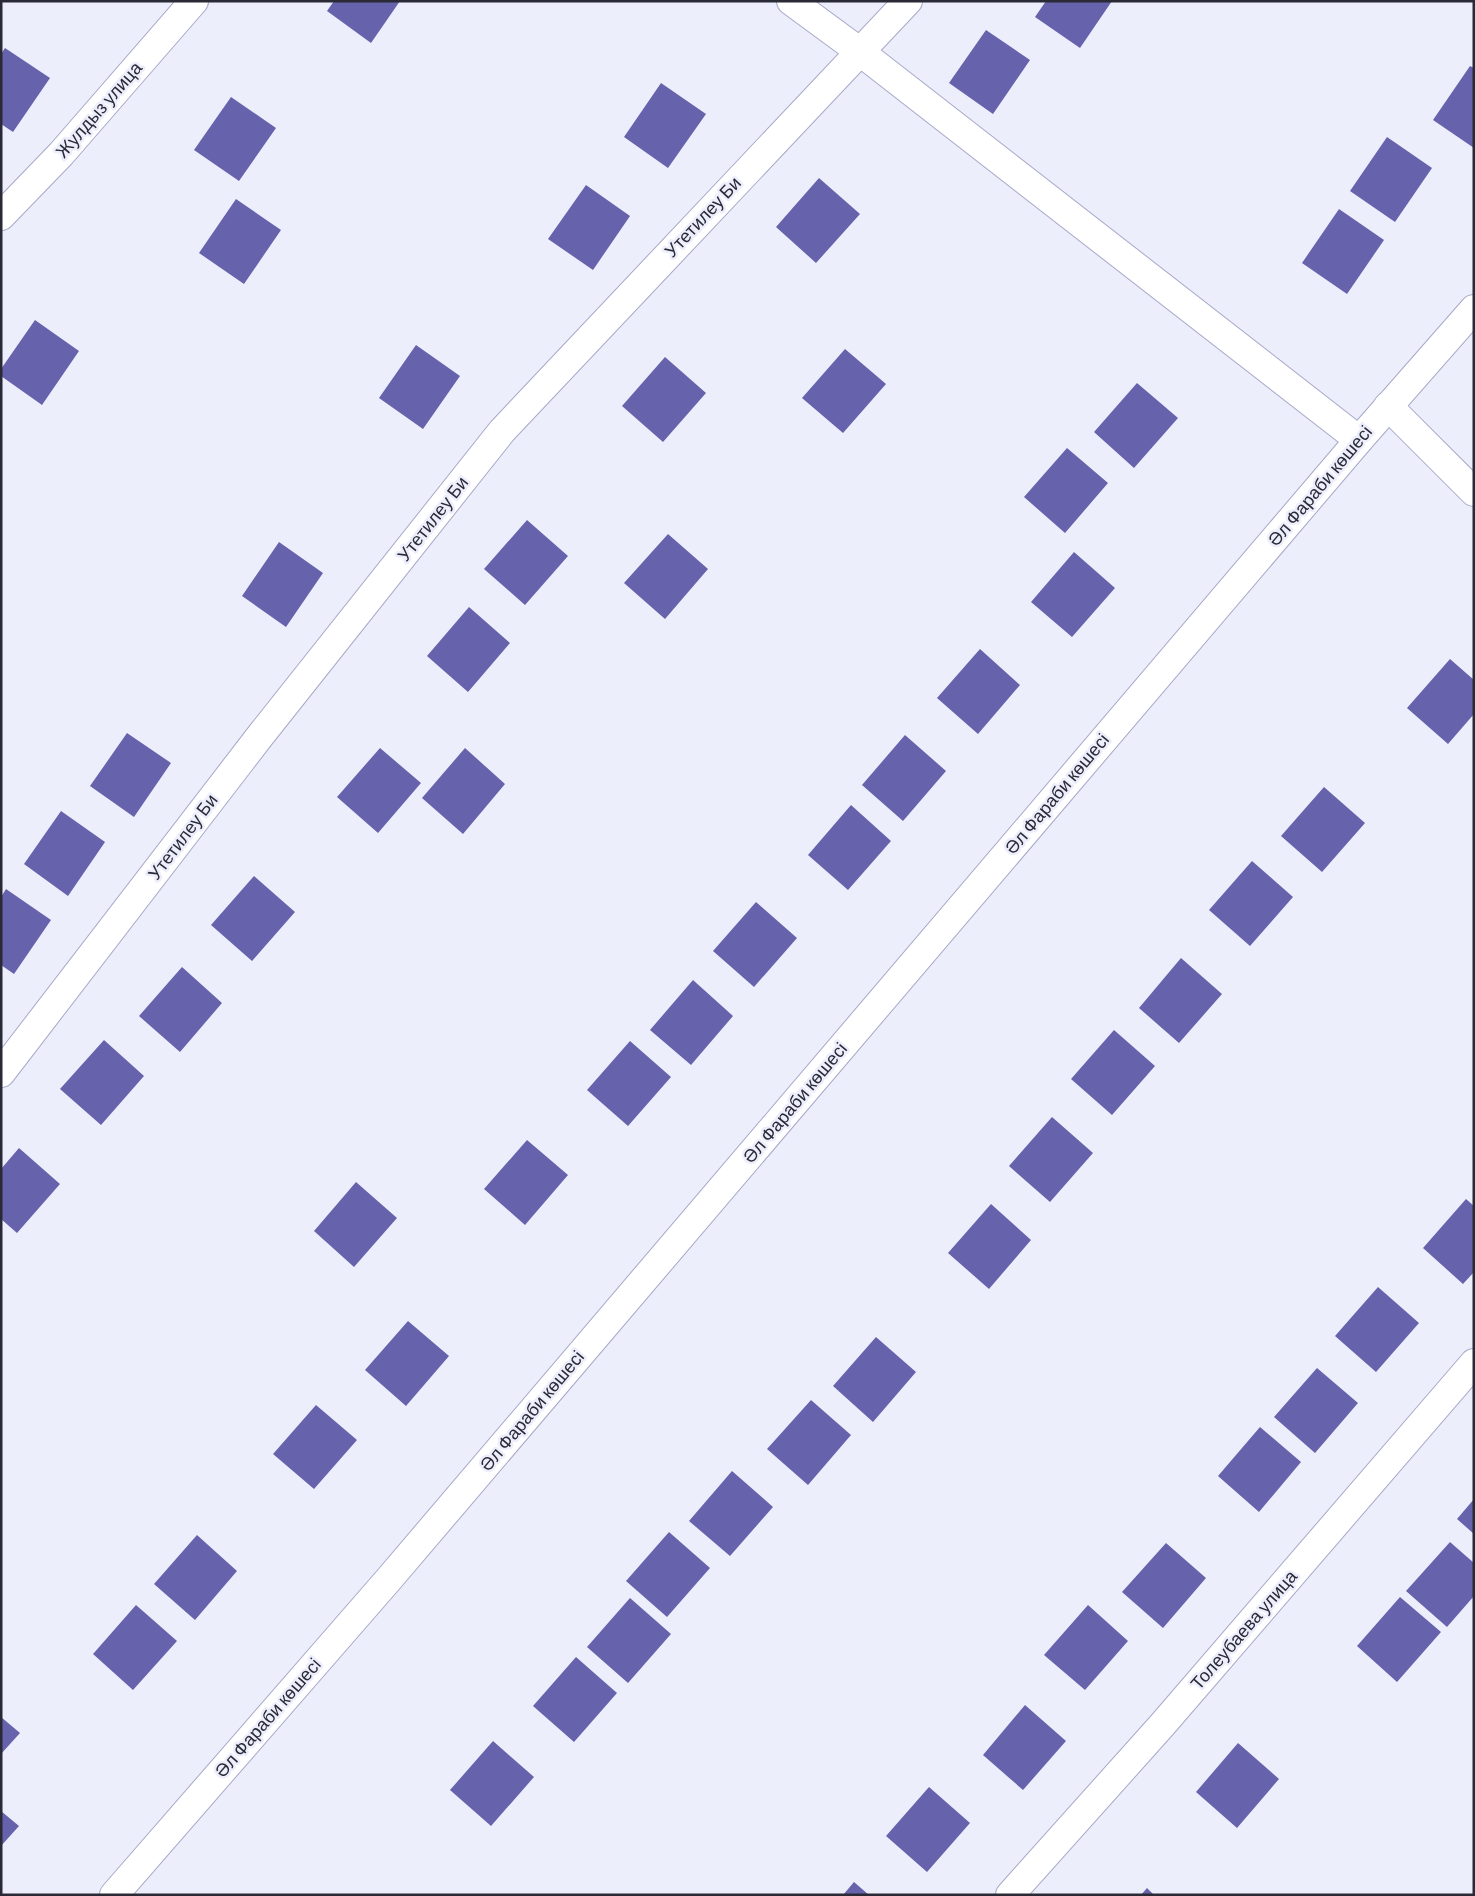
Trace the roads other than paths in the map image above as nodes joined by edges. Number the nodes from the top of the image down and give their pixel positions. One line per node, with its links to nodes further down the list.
1 (194, 1): 5 (street, Жулдыз улица)
2 (791, 1): 4 (street)
3 (908, 1): 4 (street, Утетилеу Би)
4 (859, 52): 8 (street); 10 (street, Утетилеу Би)
5 (1, 216)
6 (1474, 309): 7 (street, Әл Фараби көшесі)
7 (1388, 406): 8 (street, Әл Фараби көшесі); 9 (street)
8 (1359, 440): 12 (street, Әл Фараби көшесі)
9 (1474, 492)
10 (1, 1073)
11 (1474, 1363): 13 (street, Толеубаева улица)
12 (114, 1895)
13 (1010, 1895)

